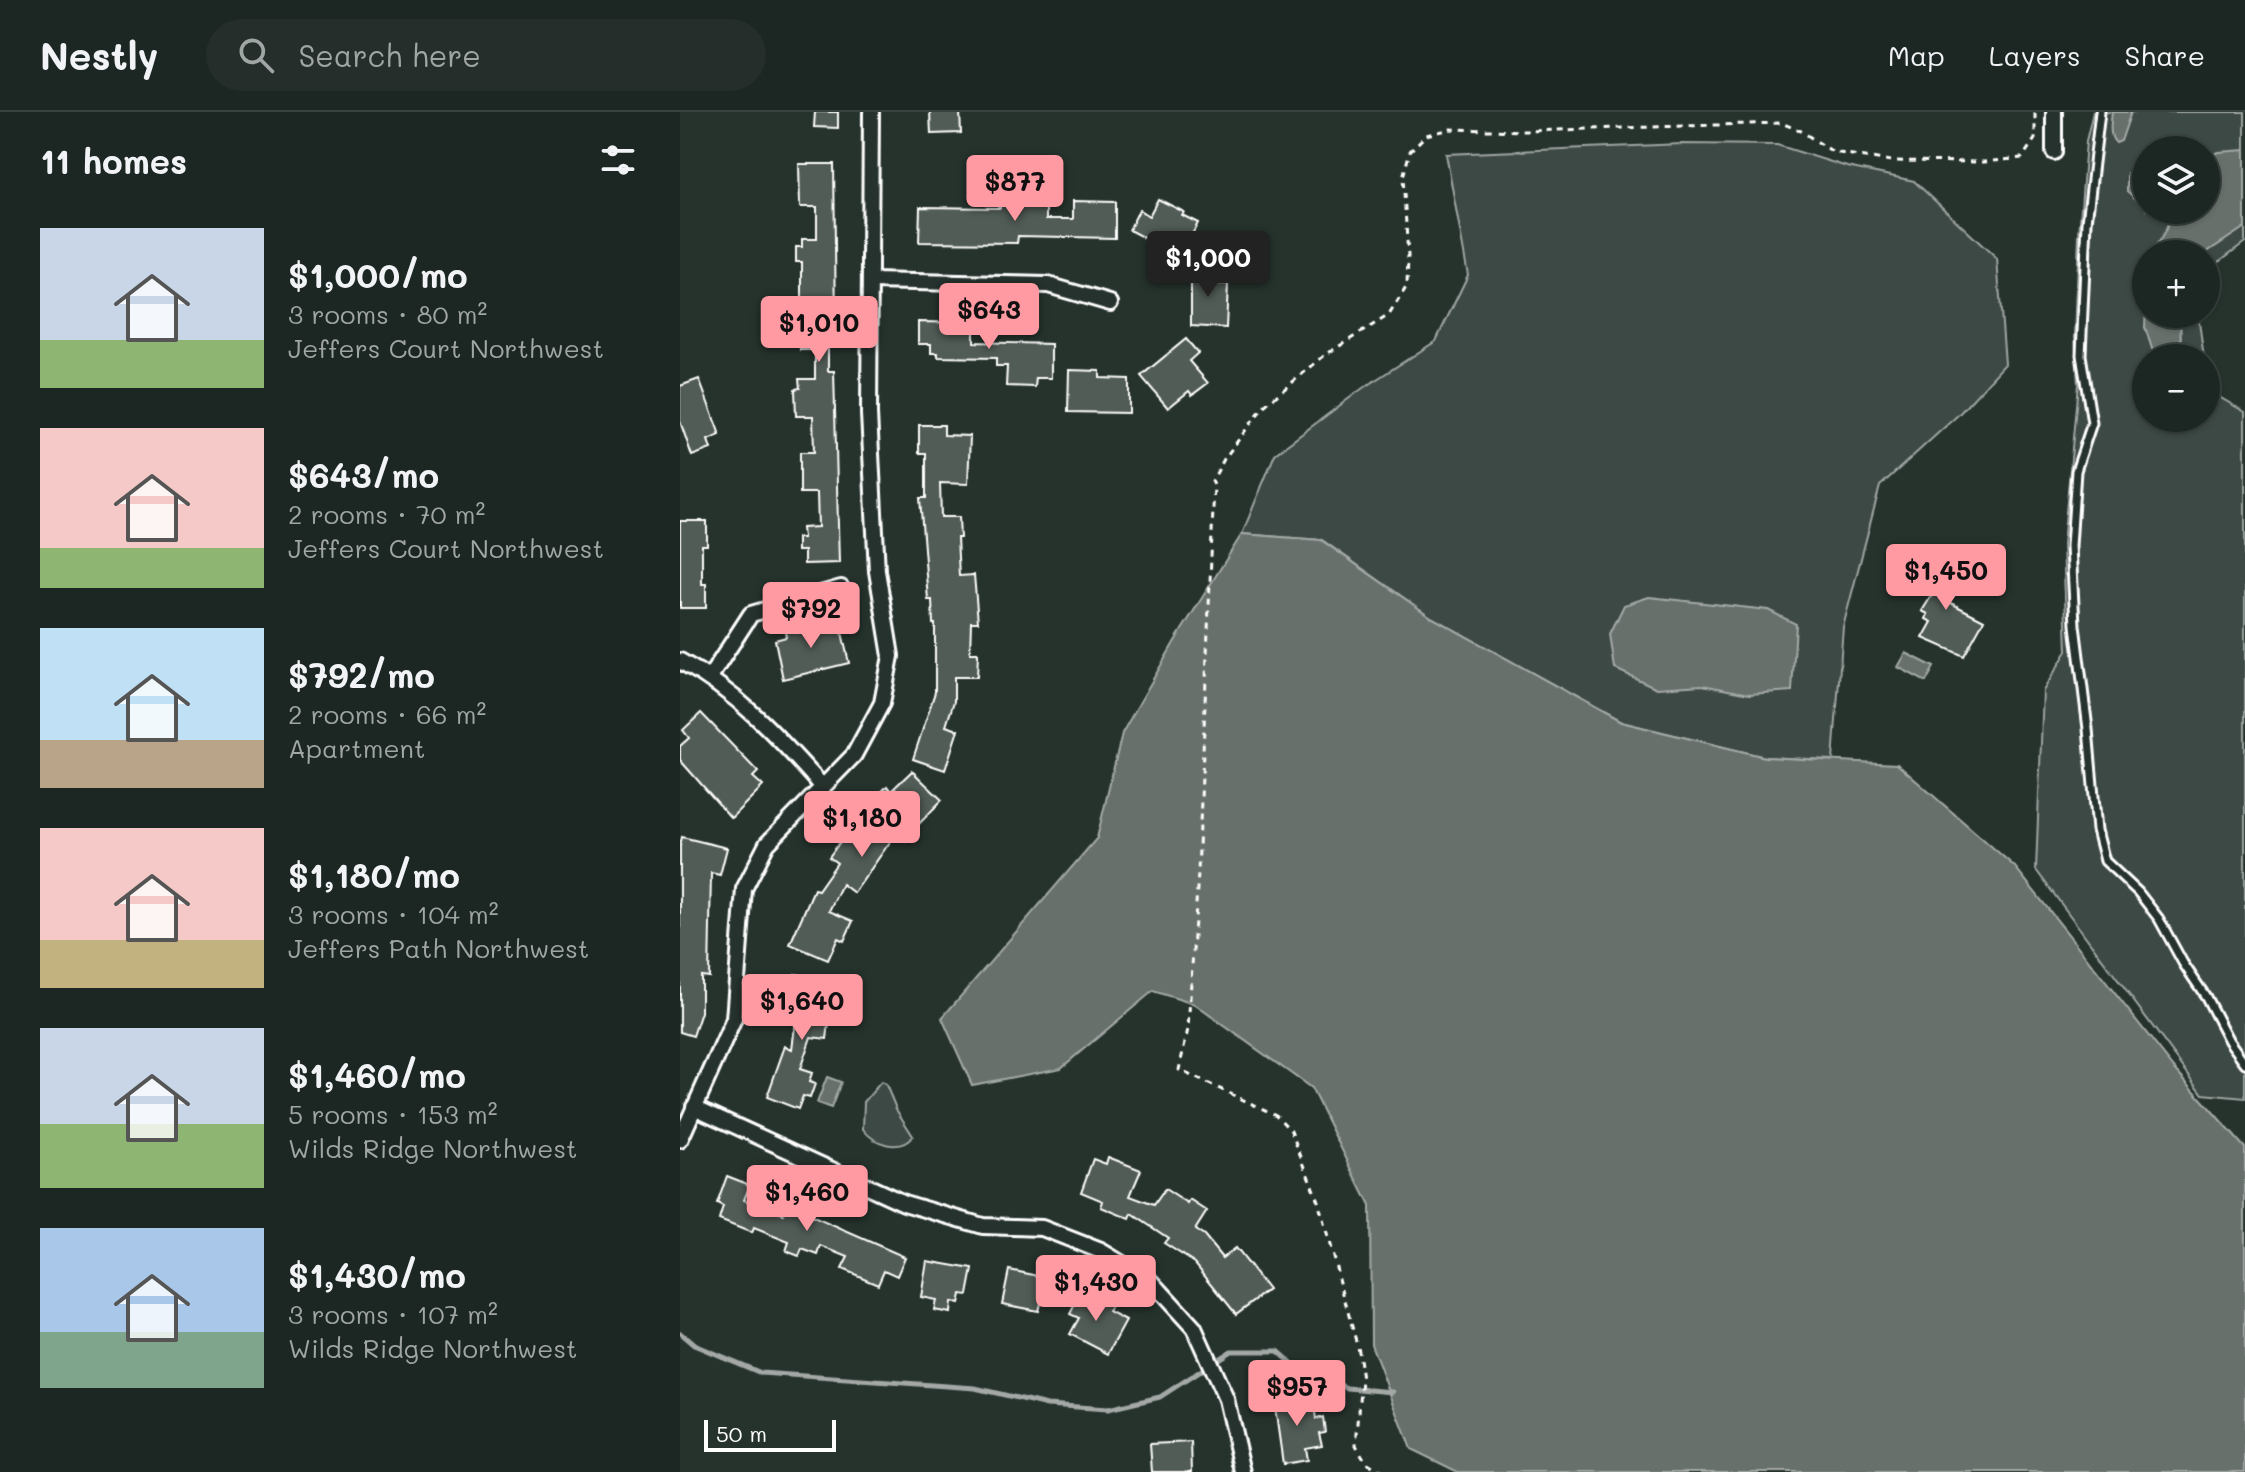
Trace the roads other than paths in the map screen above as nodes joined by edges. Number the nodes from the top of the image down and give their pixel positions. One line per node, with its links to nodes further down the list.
1 (871, 112): 5 (street)
2 (2054, 112): 4 (street)
3 (2100, 112): 11 (lane)
4 (2054, 152)
5 (870, 281): 6 (street); 10 (street)
6 (1110, 303)
7 (841, 588): 9 (street)
8 (680, 661): 9 (street)
9 (710, 677): 10 (street)
10 (823, 787): 12 (street)
11 (2245, 1063)
12 (694, 1107): 13 (street); 14 (street)
13 (680, 1140)
14 (1243, 1472)

